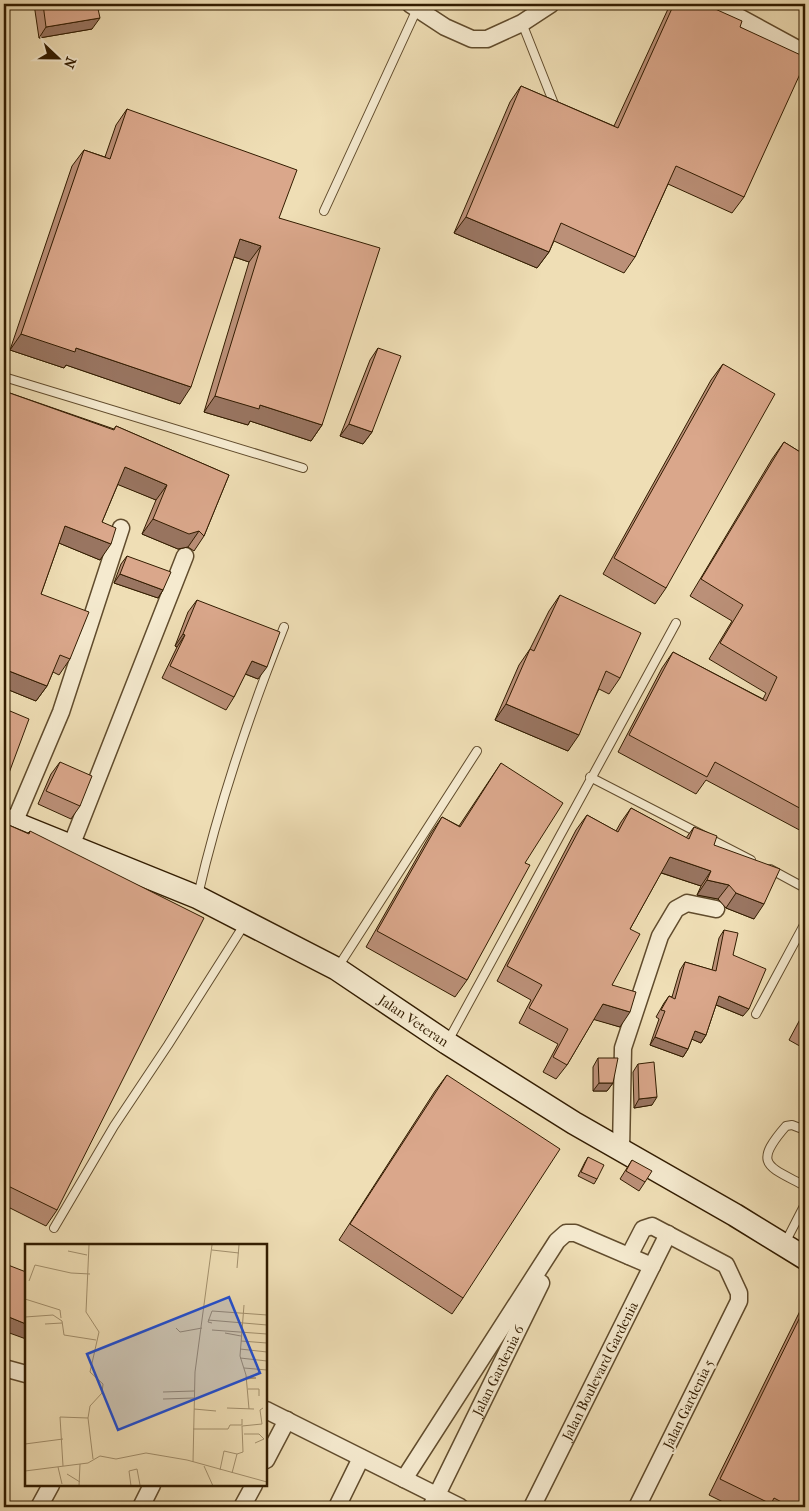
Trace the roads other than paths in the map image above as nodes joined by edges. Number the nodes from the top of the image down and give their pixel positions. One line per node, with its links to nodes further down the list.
1 (551, 4): 4 (street)
2 (715, 4): 5 (street)
3 (413, 6): 4 (street); 7 (lane)
4 (522, 23): 6 (lane)
5 (805, 53)
6 (558, 114)
7 (324, 211)
8 (4, 377): 9 (lane)
9 (303, 468)
10 (121, 528): 16 (street)
11 (185, 556): 17 (street)
12 (676, 623): 15 (lane)
13 (284, 627): 19 (lane)
14 (477, 751): 23 (lane)
15 (590, 777): 18 (lane); 25 (lane)
16 (9, 821): 17 (main road, Jalan Veteran)
17 (71, 846): 19 (main road, Jalan Veteran)
18 (805, 888)
19 (197, 897): 21 (main road, Jalan Veteran)
20 (716, 909): 27 (street)
21 (246, 921): 23 (main road, Jalan Veteran); 30 (lane)
22 (805, 923): 24 (lane)
23 (337, 969): 25 (main road, Jalan Veteran)
24 (756, 1014)
25 (447, 1043): 27 (main road, Jalan Veteran)
26 (805, 1130): 28 (lane)
27 (621, 1150): 33 (main road, Jalan Veteran)
28 (805, 1186)
29 (805, 1204): 33 (lane)
30 (54, 1228)
31 (566, 1233): 34 (street); 43 (street); 47 (street, Jalan Gardenia 6)
32 (668, 1234): 34 (street); 36 (street, Jalan Boulevard Gardenia); 54 (street, Jalan Gardenia 5)
33 (784, 1244): 35 (main road, Jalan Veteran)
34 (630, 1256): 36 (street)
35 (805, 1258)
36 (652, 1266): 53 (street, Jalan Boulevard Gardenia)
37 (6, 1373): 38 (street)
38 (25, 1374)
39 (268, 1411): 40 (street)
40 (287, 1420): 41 (street); 42 (street)
41 (268, 1456)
42 (361, 1458): 43 (street); 51 (street)
43 (404, 1480): 47 (street)
44 (50, 1486): 48 (street)
45 (152, 1486): 49 (street)
46 (253, 1486): 50 (street)
47 (434, 1501): 52 (street)
48 (39, 1507)
49 (141, 1507)
50 (242, 1507)
51 (336, 1507)
52 (460, 1507)
53 (532, 1507)
54 (637, 1507)

